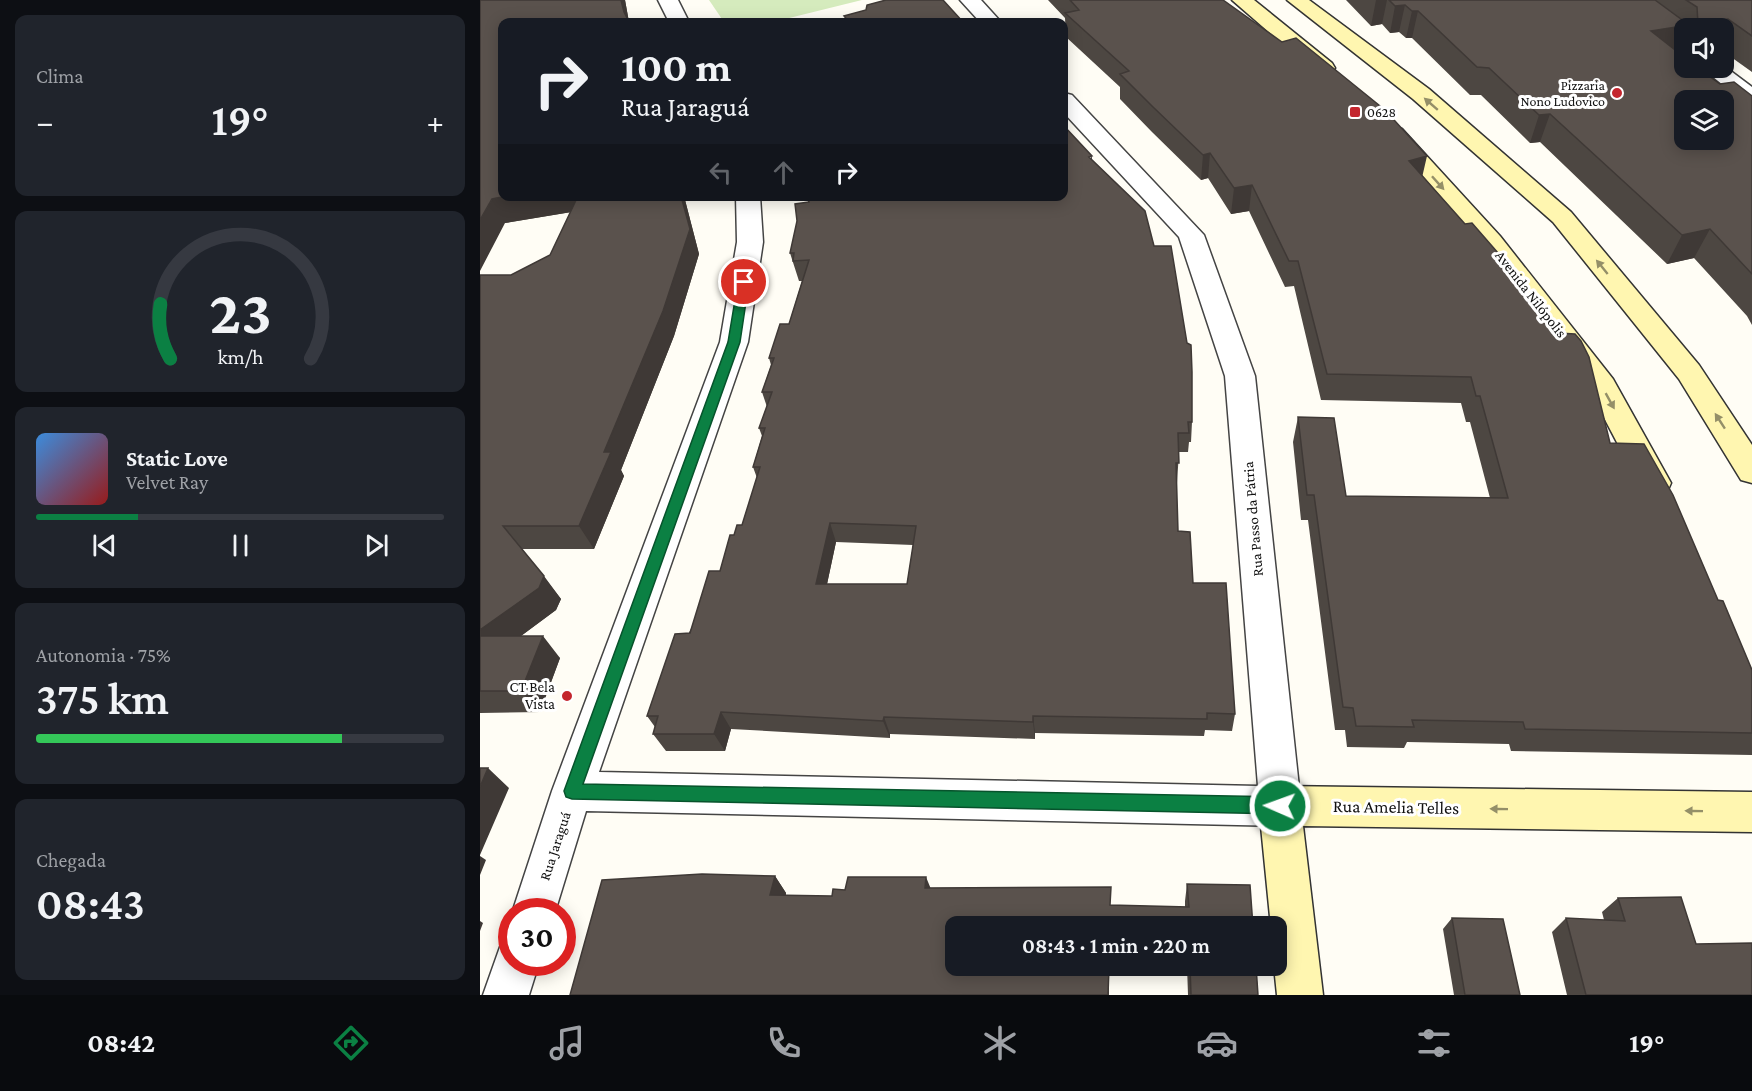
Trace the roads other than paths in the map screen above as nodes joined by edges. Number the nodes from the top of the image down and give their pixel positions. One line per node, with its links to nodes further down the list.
1 (668, 0): 6 (street)
2 (970, 0): 7 (street)
3 (1242, 0): 10 (main road)
4 (1297, 0): 15 (main road, one-way to 4)
5 (1623, 0): 8 (street)
6 (677, 18)
7 (987, 18)
8 (1674, 38)
9 (1726, 78): 11 (street)
10 (1342, 83)
11 (1752, 97)
12 (1068, 104): 18 (street, Rua Passo da Pátria)
13 (1377, 114): 16 (main road, Avenida Nilópolis, one-way to 16)
14 (748, 201): 17 (street, Rua Jaraguá)
15 (1752, 471)
16 (1670, 508)
17 (572, 791): 18 (street, Rua Amelia Telles); 20 (street, Rua Jaraguá)
18 (1280, 806): 19 (main road, Rua Amelia Telles, one-way to 18); 23 (main road, Rua Passo da Pátria)
19 (1752, 812)
20 (538, 898)
21 (512, 976): 22 (street)
22 (506, 995)
23 (1300, 995)

